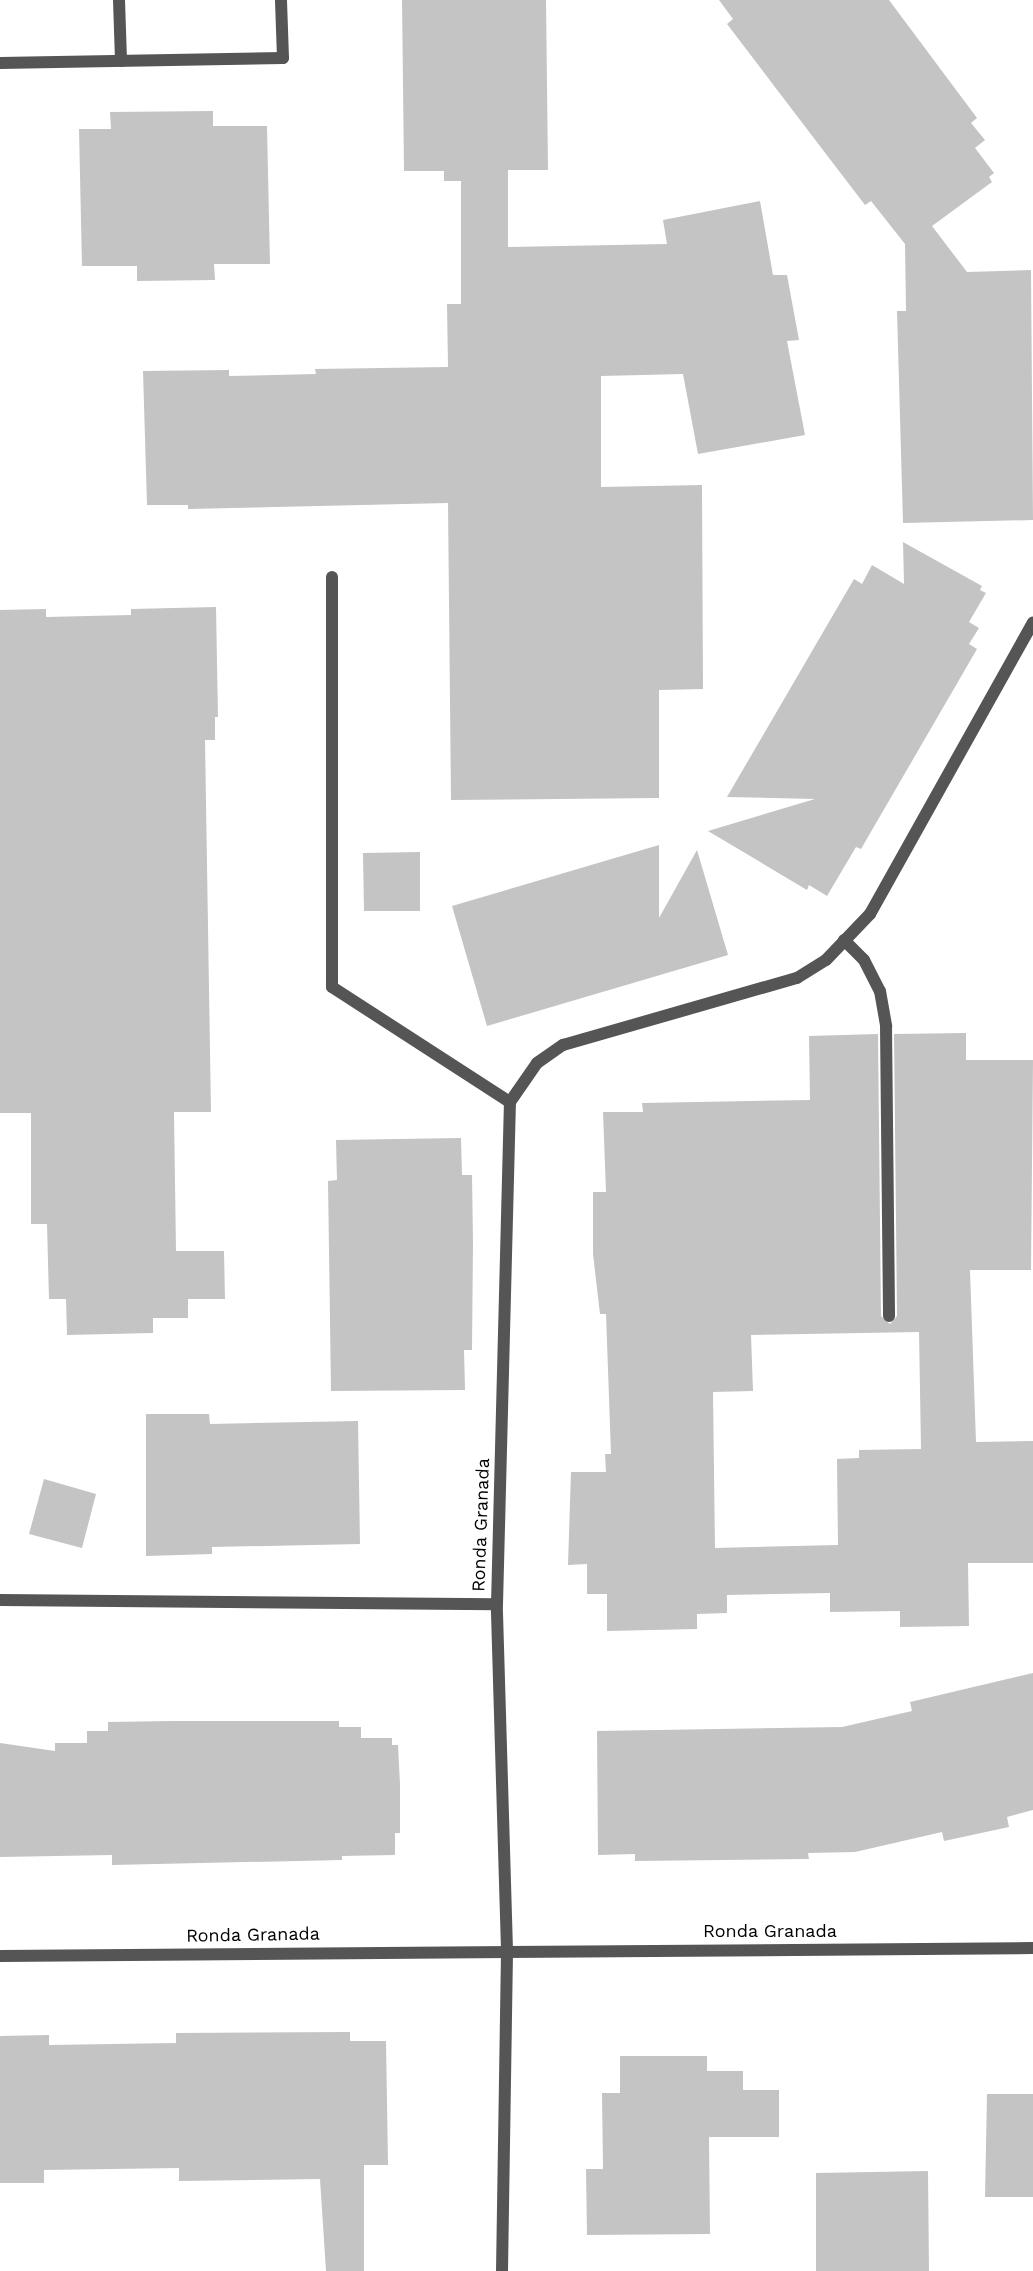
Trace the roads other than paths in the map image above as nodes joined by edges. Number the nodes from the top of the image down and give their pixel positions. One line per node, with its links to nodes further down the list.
1 (119, 0): 3 (street)
2 (281, 0): 3 (street)
3 (121, 61): 4 (street)
4 (0, 63)
5 (332, 577): 8 (street)
6 (1033, 622): 7 (street)
7 (844, 940): 8 (street); 9 (street)
8 (510, 1102): 11 (street, Ronda Granada)
9 (889, 1316)
10 (0, 1600): 11 (street)
11 (497, 1604): 13 (street, Ronda Granada)
12 (1033, 1948): 13 (street, Ronda Granada)
13 (507, 1950): 14 (street, Ronda Granada); 15 (street)
14 (0, 1956)
15 (502, 2271)

